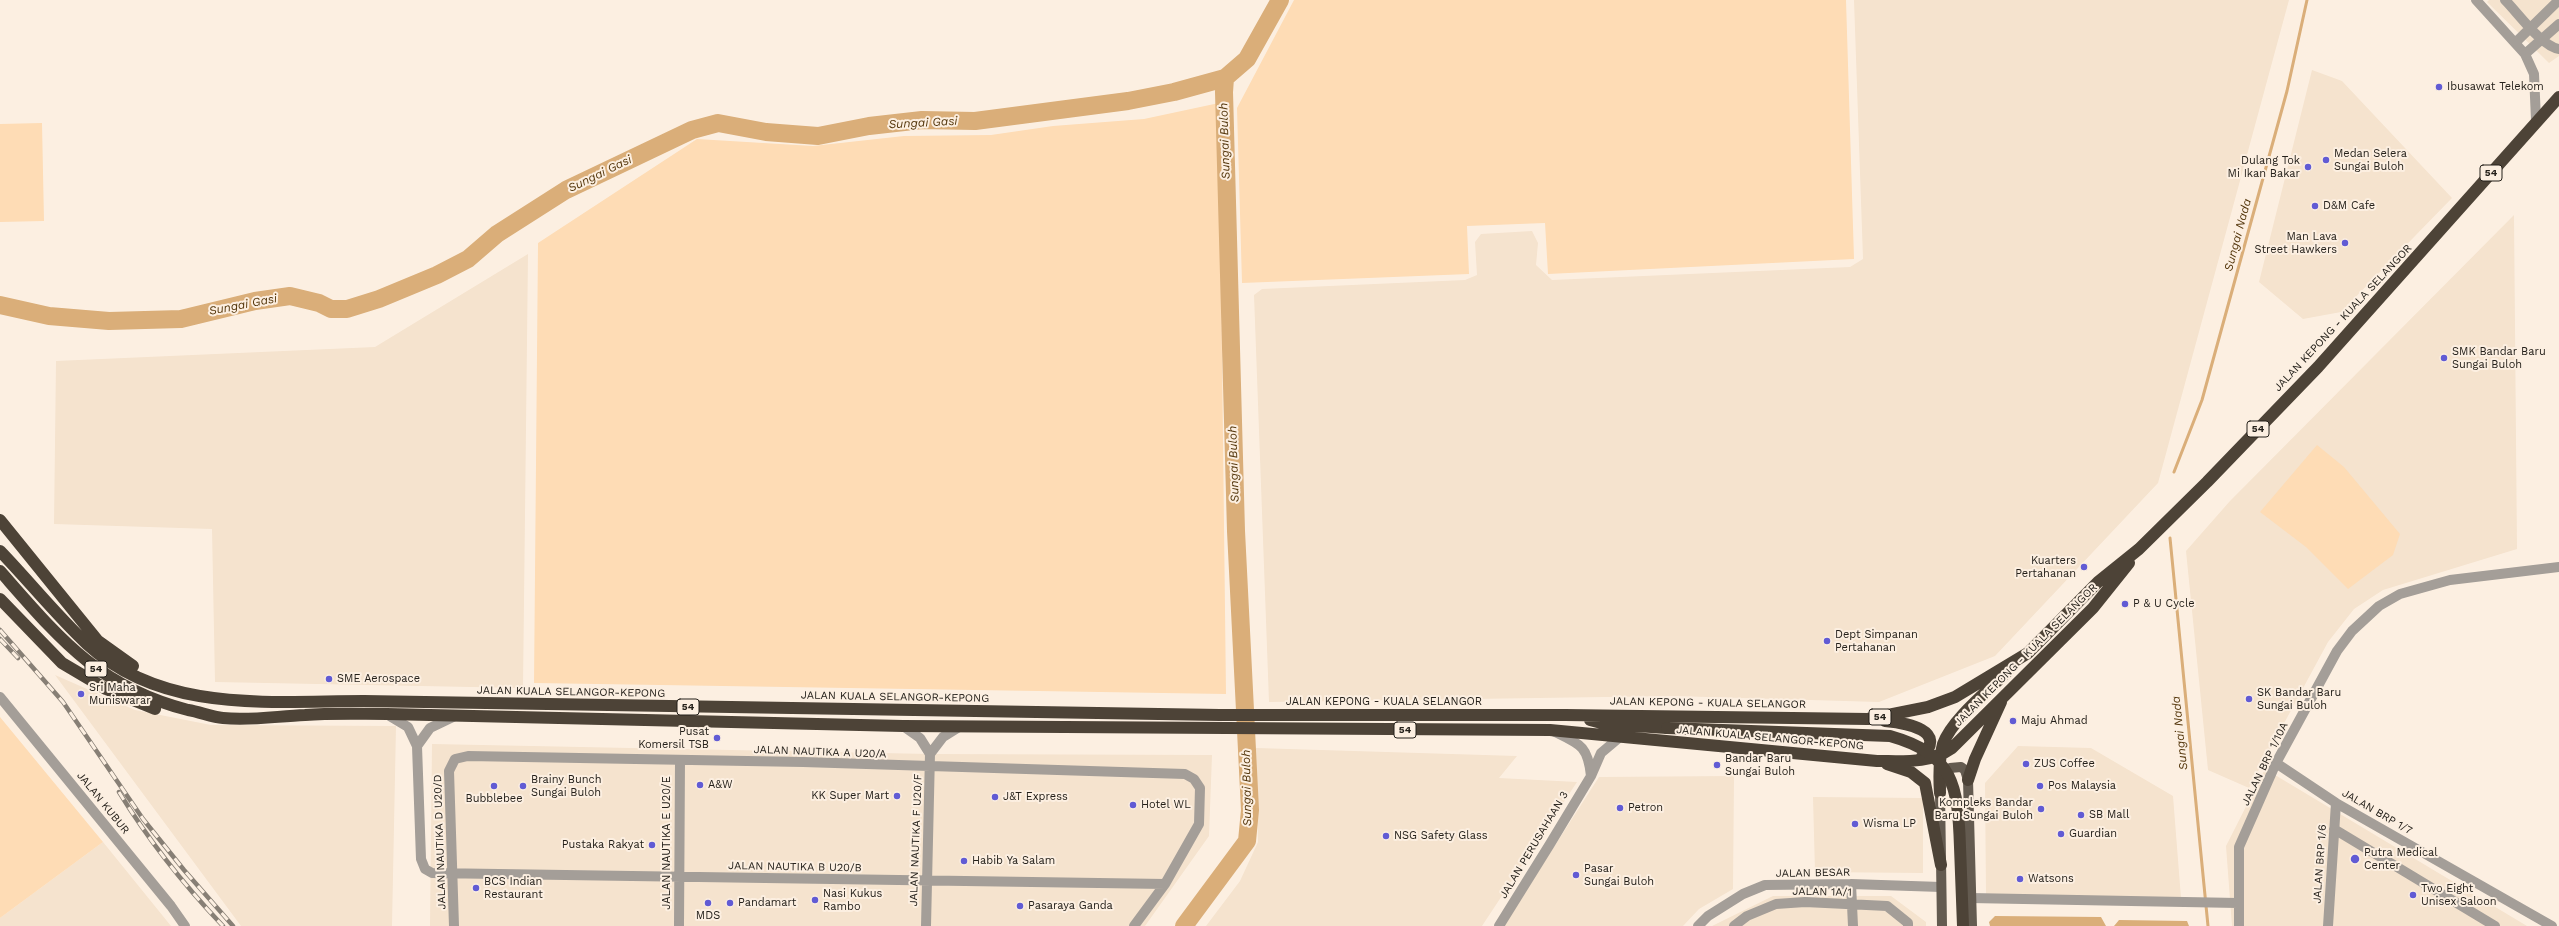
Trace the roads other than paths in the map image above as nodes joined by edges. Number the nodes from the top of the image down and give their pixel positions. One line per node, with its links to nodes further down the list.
1 (2476, 0): 7 (street)
2 (2505, 0): 5 (street)
3 (2559, 0): 5 (street)
4 (2559, 24): 6 (street)
5 (2531, 27): 6 (street); 7 (street)
6 (2542, 40): 8 (street); 9 (street)
7 (2516, 42): 9 (street)
8 (2559, 49)
9 (2526, 54): 11 (street)
10 (2559, 97): 11 (highway, JALAN KEPONG - KUALA SELANGOR / 54)
11 (2536, 120): 13 (highway, JALAN KEPONG - KUALA SELANGOR / 54)
12 (0, 520): 19 (highway)
13 (2139, 549): 18 (highway, JALAN KEPONG - KUALA SELANGOR / 54); 20 (highway, JALAN KEPONG - KUALA SELANGOR / 54)
14 (0, 551): 19 (highway, JALAN KUALA SELANGOR-KEPONG / 54)
15 (2559, 567): 39 (street, JALAN BRP 1/10A)
16 (0, 571): 26 (highway, 54)
17 (0, 599): 26 (highway)
18 (2028, 653): 27 (highway, JALAN KEPONG - KUALA SELANGOR / 54); 34 (highway)
19 (158, 685): 23 (highway, JALAN KUALA SELANGOR-KEPONG / 54)
20 (2005, 694): 34 (highway, JALAN KEPONG - KUALA SELANGOR / 54); 42 (highway)
21 (0, 697): 56 (street, JALAN KUBUR)
22 (387, 714): 25 (highway, 54); 26 (highway, 54); 32 (street)
23 (1220, 715): 24 (highway, JALAN KEPONG - KUALA SELANGOR / 54)
24 (1565, 715): 27 (highway, JALAN KEPONG - KUALA SELANGOR / 54); 67 (highway, bridge)
25 (456, 716): 28 (highway, 54); 32 (street)
26 (223, 718)
27 (1868, 719): 38 (highway)
28 (902, 726): 29 (highway, 54); 33 (street)
29 (959, 726): 30 (highway, 54); 33 (street)
30 (1550, 730): 31 (highway, 54); 41 (street)
31 (1620, 737): 37 (highway, JALAN KUALA SELANGOR-KEPONG / 54); 41 (street, JALAN PERUSAHAAN 3)
32 (417, 746): 47 (street, JALAN NAUTIKA B U20/B)
33 (930, 754): 40 (street, JALAN NAUTIKA F U20/F)
34 (1941, 755): 38 (highway, JALAN KEPONG - KUALA SELANGOR / 54); 43 (highway)
35 (455, 759): 36 (street, JALAN NAUTIKA A U20/A); 47 (street, JALAN NAUTIKA D U20/D)
36 (680, 761): 40 (street, JALAN NAUTIKA A U20/A); 48 (street, JALAN NAUTIKA E U20/E)
37 (1877, 761): 38 (highway, JALAN KUALA SELANGOR-KEPONG / 54); 46 (highway)
38 (1918, 761)
39 (2276, 763): 44 (street, JALAN BRP 1/7); 54 (street, JALAN BRP 1/10A)
40 (930, 767): 49 (street, JALAN NAUTIKA F U20/F); 50 (street, JALAN NAUTIKA A U20/A)
41 (1590, 776): 61 (street, JALAN PERUSAHAAN 3)
42 (1968, 780): 43 (main road); 53 (main road)
43 (1940, 793): 46 (main road)
44 (2336, 803): 45 (street, JALAN BRP 1/6); 72 (street, JALAN BRP 1/7)
45 (2334, 829): 70 (street, JALAN BRP 1/6); 71 (street)
46 (1941, 865): 52 (main road)
47 (454, 875): 48 (street, JALAN NAUTIKA B U20/B); 57 (street, JALAN NAUTIKA D U20/D)
48 (679, 877): 49 (street, JALAN NAUTIKA B U20/B); 58 (street, JALAN NAUTIKA E U20/E)
49 (927, 880): 50 (street, JALAN NAUTIKA B U20/B); 59 (street, JALAN NAUTIKA F U20/F)
50 (1165, 884): 60 (street)
51 (1851, 884): 52 (street, JALAN BESAR); 55 (street); 62 (street, JALAN BESAR)
52 (1941, 887): 66 (main road)
53 (1970, 898): 54 (street); 68 (main road)
54 (2238, 903): 69 (street, JALAN BRP 1/10A)
55 (1852, 905): 63 (street, JALAN 1A/1); 64 (street); 65 (street, JALAN 1A/1)
56 (185, 926)
57 (454, 926)
58 (679, 926)
59 (926, 926)
60 (1134, 926)
61 (1499, 926)
62 (1698, 926)
63 (1734, 926)
64 (1853, 926)
65 (1908, 926)
66 (1942, 926)
67 (1963, 926)
68 (1972, 926)
69 (2239, 926)
70 (2328, 926)
71 (2495, 926)
72 (2552, 926)

